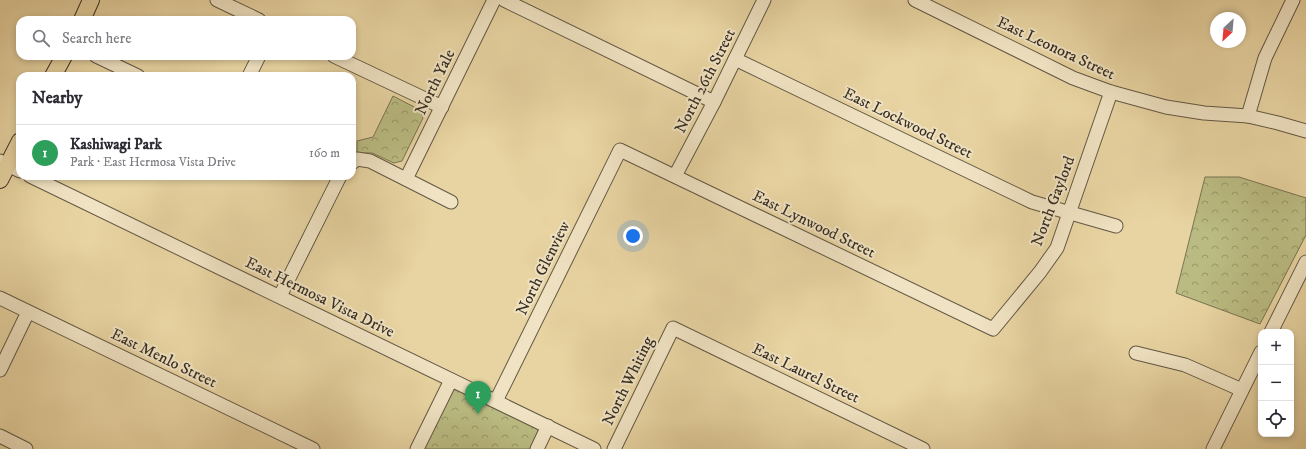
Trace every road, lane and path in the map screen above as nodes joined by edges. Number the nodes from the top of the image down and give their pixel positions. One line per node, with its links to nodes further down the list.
1 (91, 0): 8 (main road)
2 (217, 0): 9 (street)
3 (494, 0): 20 (street, North Yale)
4 (504, 0): 19 (street)
5 (764, 0): 10 (street, North 26th Street)
6 (915, 0): 18 (street, East Leonora Street)
7 (1293, 0): 21 (street)
8 (84, 16)
9 (251, 16)
10 (735, 59): 19 (street, North 26th Street); 33 (street, East Lockwood Street)
11 (62, 60): 15 (main road)
12 (104, 60): 16 (street)
13 (257, 60): 17 (street)
14 (342, 60): 20 (street)
15 (55, 72)
16 (130, 72)
17 (251, 72)
18 (1111, 92): 21 (street, East Leonora Street); 33 (street, North Gaylord)
19 (714, 102): 27 (street, North 26th Street)
20 (442, 107): 28 (street, North Yale)
21 (1248, 116): 22 (street, East Leonora Street)
22 (1306, 132)
23 (16, 150): 26 (main road)
24 (620, 150): 27 (street, East Lynwood Street); 47 (street, North Glenview)
25 (356, 161): 28 (street)
26 (9, 166): 29 (main road)
27 (675, 176): 40 (street, East Lynwood Street)
28 (406, 179): 32 (street)
29 (0, 180)
30 (38, 180): 36 (street, East Hermosa Vista Drive)
31 (338, 180): 36 (street)
32 (451, 202)
33 (1068, 213): 34 (street, East Lockwood Street); 40 (street, North Gaylord)
34 (1116, 226)
35 (1306, 262): 41 (street)
36 (280, 296): 45 (street, East Hermosa Vista Drive)
37 (0, 298): 38 (street, East Menlo Street)
38 (28, 312): 44 (street); 51 (street, East Menlo Street)
39 (674, 328): 55 (street, North Whiting); 56 (street, East Laurel Street)
40 (993, 329)
41 (1272, 329)
42 (1136, 353): 46 (street)
43 (1258, 358): 46 (street)
44 (0, 370)
45 (451, 380): 47 (street, East Hermosa Vista Drive); 52 (street)
46 (1242, 390): 57 (street)
47 (496, 402): 48 (street, East Hermosa Vista Drive)
48 (548, 426): 53 (street); 54 (street, East Hermosa Vista Drive)
49 (0, 436): 50 (street)
50 (26, 449)
51 (313, 449)
52 (417, 449)
53 (537, 449)
54 (594, 449)
55 (614, 449)
56 (923, 449)
57 (1213, 449)

